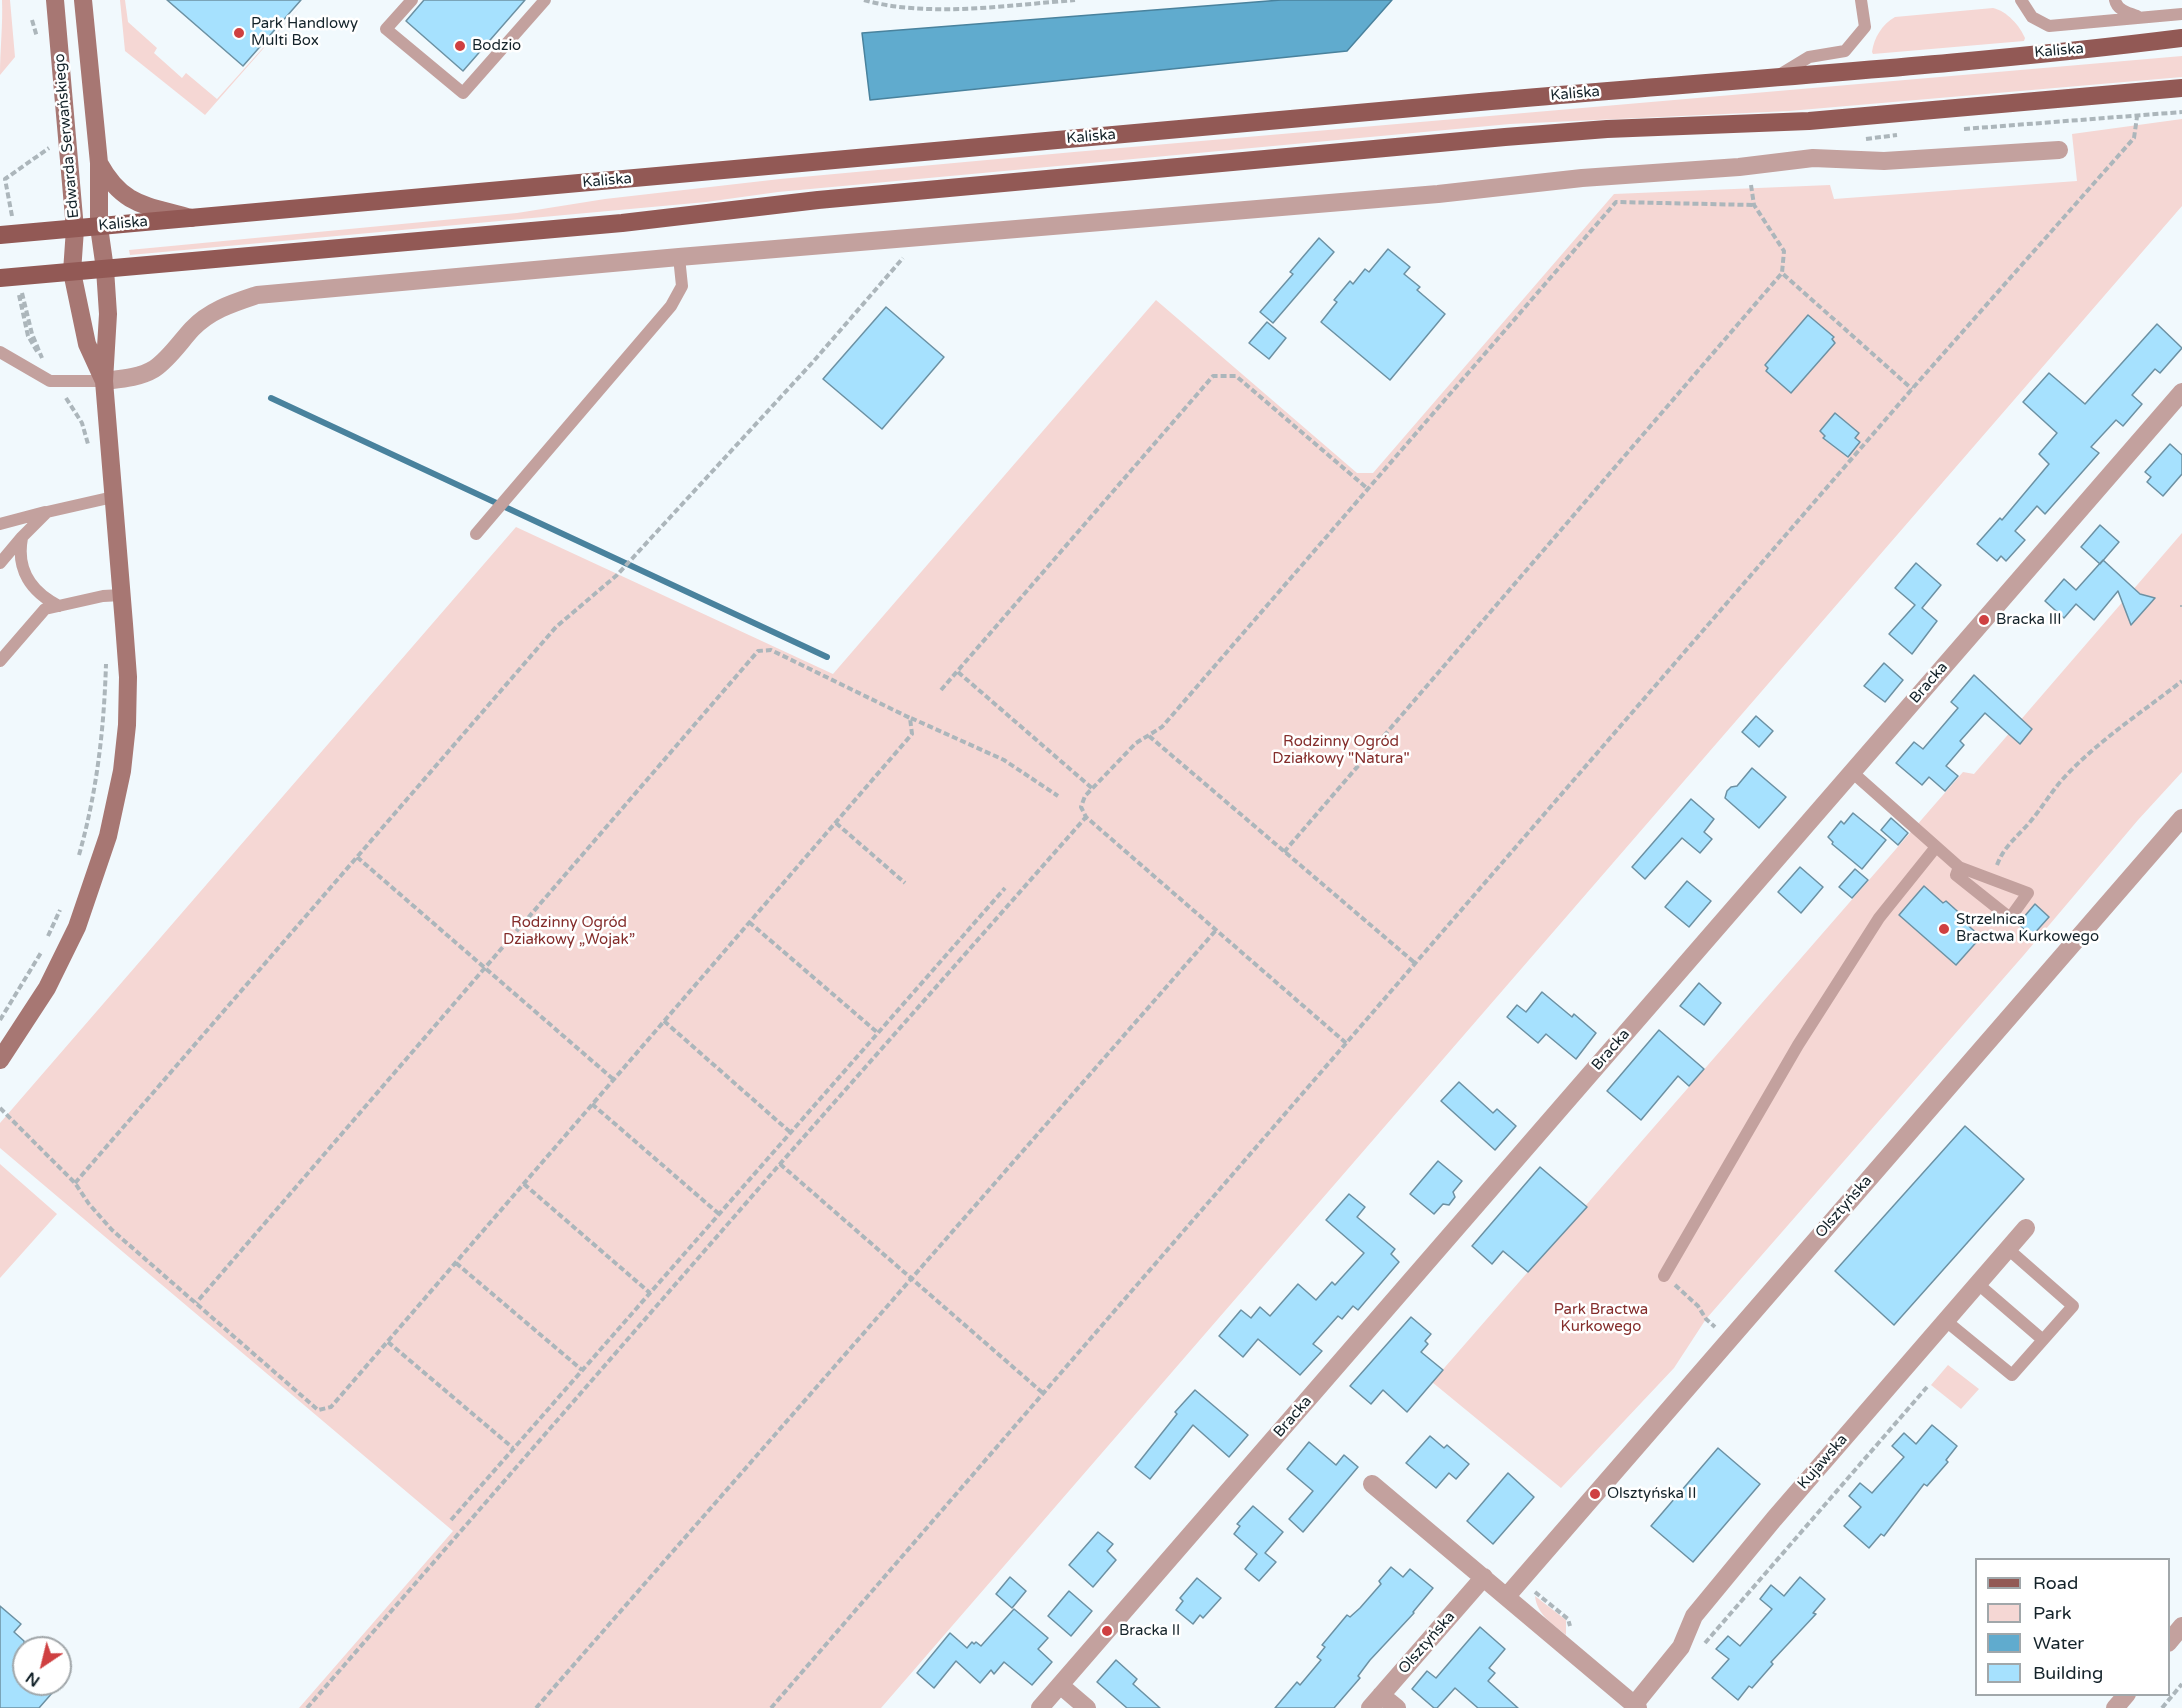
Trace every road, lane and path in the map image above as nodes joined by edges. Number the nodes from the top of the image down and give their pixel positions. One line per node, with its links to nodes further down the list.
1 (55, 0): 32 (street, Edwarda Serwańskiego)
2 (83, 0): 25 (street, Edwarda Serwańskiego)
3 (412, 0): 4 (lane)
4 (545, 0)
5 (864, 0): 6 (path)
6 (1075, 0)
7 (1861, 0): 16 (lane)
8 (2021, 0): 13 (lane)
9 (2115, 2): 11 (lane); 13 (lane)
10 (2182, 14): 11 (lane)
11 (2142, 18): 13 (lane)
12 (32, 20): 15 (path)
13 (2095, 23)
14 (2182, 38): 16 (main road, Kaliska)
15 (38, 40)
16 (1776, 77): 29 (main road, Kaliska)
17 (2182, 88): 36 (main road)
18 (2182, 112): 19 (path)
19 (2137, 117): 20 (path); 44 (path)
20 (1958, 129)
21 (1900, 134): 23 (path)
22 (49, 141): 27 (path)
23 (1857, 141)
24 (2059, 150): 26 (street)
25 (99, 163): 29 (street); 31 (street, Edwarda Serwańskiego)
26 (1746, 166): 28 (path); 34 (street)
27 (2, 180): 30 (path)
28 (1754, 205): 38 (path); 46 (path)
29 (191, 218): 31 (main road, Kaliska)
30 (13, 222)
31 (99, 227): 32 (main road, Kaliska); 36 (street, Edwarda Serwańskiego)
32 (75, 229): 33 (main road, Kaliska); 37 (street, Edwarda Serwańskiego)
33 (0, 235)
34 (922, 238): 35 (street); 69 (path)
35 (679, 257): 43 (street); 50 (lane)
36 (105, 269): 37 (main road); 43 (street, Edwarda Serwańskiego)
37 (72, 272): 39 (main road); 43 (street, Edwarda Serwańskiego)
38 (1782, 273): 44 (path); 68 (path)
39 (0, 278)
40 (18, 288): 42 (path)
41 (0, 352): 42 (lane)
42 (50, 381): 43 (lane)
43 (104, 381): 47 (street)
44 (1912, 389): 76 (path)
45 (2182, 392): 61 (street, Bracka)
46 (1368, 489): 56 (path); 60 (path)
47 (112, 497): 48 (lane); 53 (street)
48 (47, 512): 49 (lane); 51 (lane)
49 (0, 524)
50 (476, 534)
51 (22, 537): 52 (lane); 54 (lane)
52 (0, 563)
53 (122, 595): 54 (lane); 81 (street)
54 (59, 606): 55 (lane)
55 (0, 661)
56 (958, 672): 58 (path); 62 (path)
57 (2182, 681): 71 (path)
58 (941, 690)
59 (910, 718): 63 (path); 66 (path); 77 (path)
60 (1149, 735): 62 (path); 68 (path)
61 (1852, 772): 67 (lane); 114 (street, Bracka)
62 (1092, 789): 64 (path)
63 (1058, 796)
64 (1086, 817): 75 (path); 86 (path)
65 (2182, 819): 99 (street, Olsztyńska)
66 (836, 823): 72 (path); 74 (path)
67 (1936, 847): 70 (lane); 94 (lane)
68 (1284, 852): 76 (path)
69 (357, 856): 77 (path); 87 (path)
70 (1959, 867): 71 (lane); 71 (lane)
71 (1991, 879)
72 (905, 883)
73 (1005, 888): 79 (path)
74 (749, 922): 78 (path); 79 (path)
75 (1217, 929): 80 (path); 93 (path)
76 (1415, 963): 80 (path)
77 (484, 969): 82 (path); 97 (path)
78 (664, 1021): 82 (path); 85 (path)
79 (878, 1034): 85 (path)
80 (1346, 1043): 104 (path)
81 (0, 1059)
82 (613, 1079): 83 (path)
83 (592, 1104): 88 (path); 89 (path)
84 (0, 1108): 87 (path)
85 (790, 1132): 89 (path)
86 (780, 1164): 93 (path); 118 (path)
87 (75, 1183): 97 (path)
88 (524, 1184): 92 (path); 96 (path)
89 (719, 1214): 96 (path)
90 (2026, 1228): 91 (street, Kujawska)
91 (2008, 1249): 95 (street, Kujawska); 100 (lane)
92 (456, 1263): 101 (path); 102 (path)
93 (911, 1276): 104 (path); 119 (path)
94 (1664, 1276): 99 (path)
95 (1978, 1284): 98 (street, Kujawska); 100 (lane)
96 (650, 1293): 102 (path)
97 (196, 1303): 101 (path)
98 (1946, 1321): 100 (lane); 117 (street, Kujawska)
99 (1729, 1339): 109 (street, Olsztyńska)
100 (2043, 1341)
101 (388, 1342): 105 (path)
102 (582, 1370): 105 (path)
103 (1927, 1388): 112 (path)
104 (1044, 1394): 120 (path)
105 (513, 1448): 107 (path)
106 (1372, 1484): 108 (street, Kujawska)
107 (450, 1520)
108 (1484, 1577): 109 (street, Kujawska); 116 (street, Olsztyńska)
109 (1507, 1596): 117 (street, Kujawska)
110 (2182, 1626): 111 (street)
111 (2170, 1642)
112 (1702, 1646)
113 (2182, 1684): 125 (path)
114 (1060, 1685): 121 (street, Bracka); 122 (street)
115 (2126, 1696): 124 (street)
116 (1375, 1702): 123 (street)
117 (1636, 1706)
118 (307, 1708)
119 (537, 1708)
120 (771, 1708)
121 (1040, 1708)
122 (1087, 1708)
123 (1397, 1708)
124 (2115, 1708)
125 (2162, 1708)

